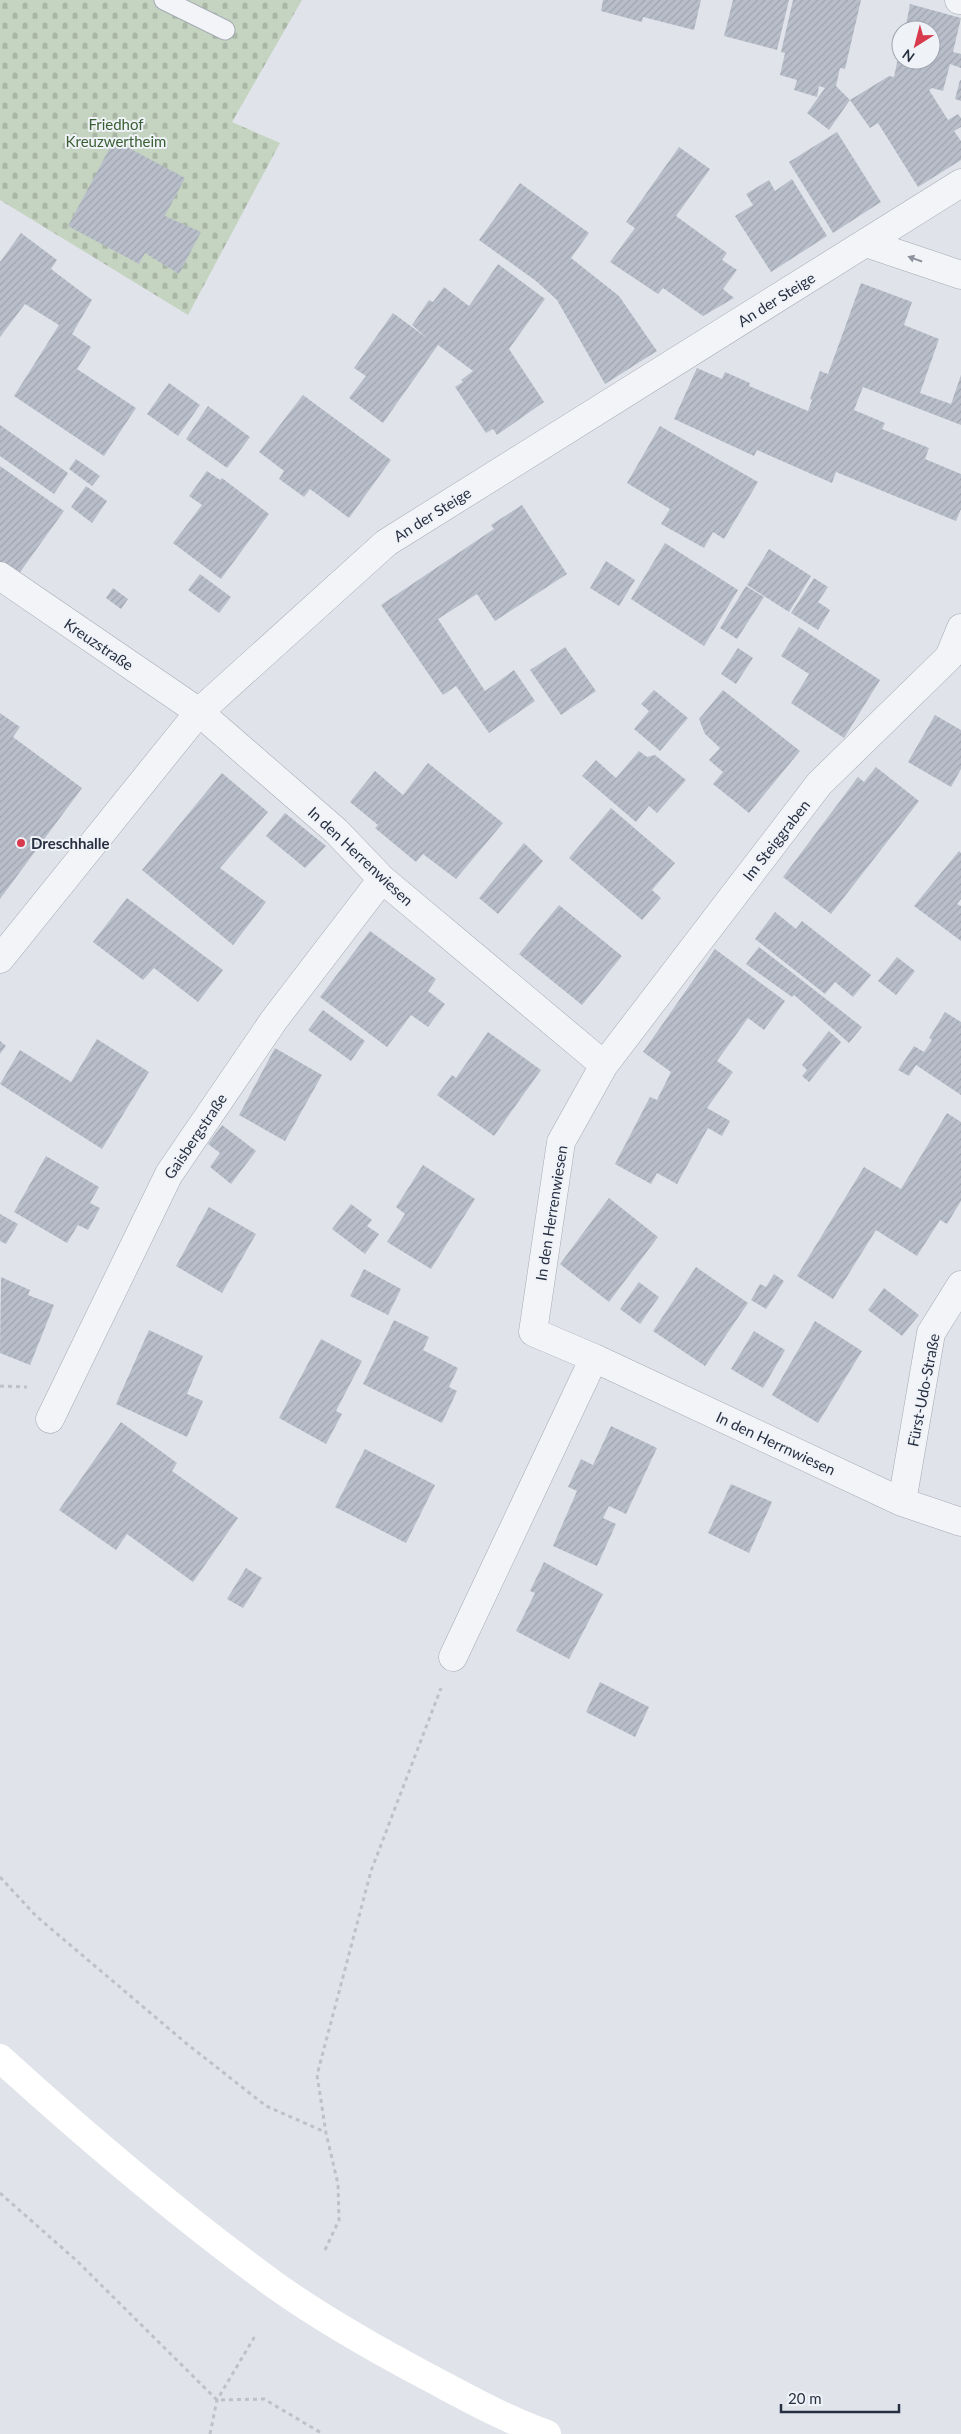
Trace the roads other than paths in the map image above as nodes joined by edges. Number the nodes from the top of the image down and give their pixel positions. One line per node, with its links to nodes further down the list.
1 (164, 0): 2 (lane)
2 (225, 30)
3 (961, 184): 4 (street, An der Steige)
4 (866, 242): 5 (street, one-way to 4); 8 (street, An der Steige)
5 (961, 275)
6 (0, 576): 8 (street, Kreuzstraße)
7 (961, 628): 11 (street, Im Steiggraben)
8 (199, 712): 9 (street, In den Herrenwiesen); 10 (street, An der Steige)
9 (382, 879): 11 (street, In den Herrenwiesen); 14 (street, Gaisbergstraße)
10 (0, 959)
11 (604, 1065): 13 (street, In den Herrenwiesen)
12 (961, 1285): 15 (street, Fürst-Udo-Straße)
13 (594, 1358): 15 (street, In den Herrnwiesen); 17 (street)
14 (50, 1419)
15 (902, 1502): 16 (street, In den Herrnwiesen)
16 (961, 1522)
17 (453, 1657)
18 (0, 2058): 19 (main road)
19 (547, 2434)

